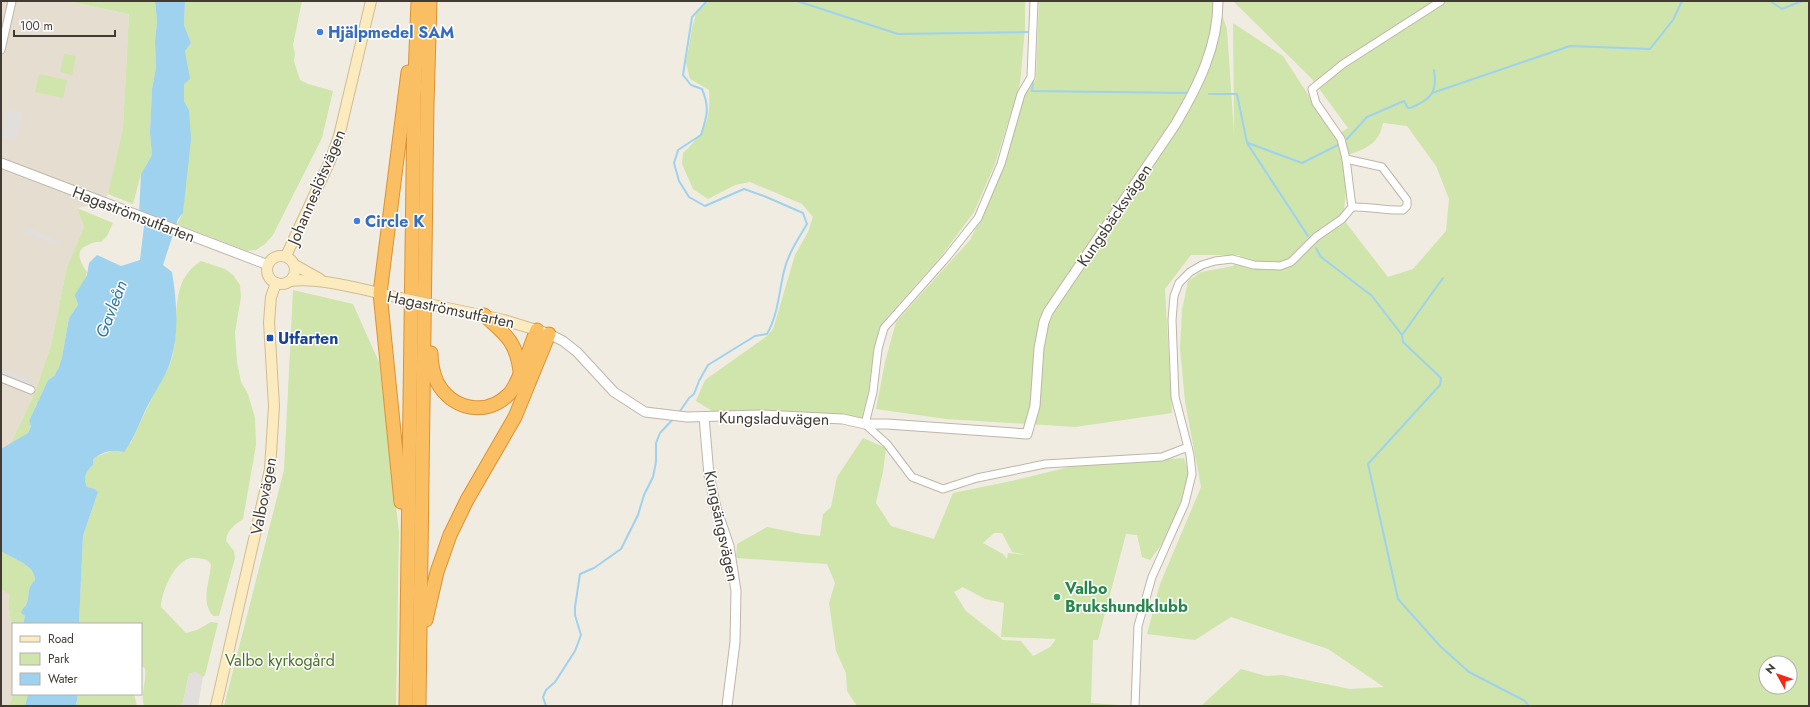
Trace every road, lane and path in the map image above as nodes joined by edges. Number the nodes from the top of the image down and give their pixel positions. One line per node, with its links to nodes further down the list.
1 (12, 1): 9 (street)
2 (371, 1): 13 (main road, Johanneslötsvägen)
3 (418, 1): 8 (highway)
4 (430, 1): 17 (highway)
5 (1034, 1): 27 (street)
6 (1218, 1): 28 (street, Kungsbäcksvägen)
7 (1441, 1): 10 (street)
8 (416, 33): 20 (highway); 30 (highway)
9 (1, 50)
10 (1346, 159): 12 (street); 12 (street)
11 (2, 165): 14 (street, Hagaströmsutfarten)
12 (1352, 207): 29 (street)
13 (286, 256): 14 (main road); 15 (main road, Hagaströmsutfarten)
14 (268, 265): 19 (main road)
15 (295, 265): 16 (main road); 18 (main road, Hagaströmsutfarten)
16 (290, 281): 18 (main road, Hagaströmsutfarten); 19 (main road, Hagaströmsutfarten)
17 (425, 281): 23 (highway); 31 (highway)
18 (329, 283): 20 (main road, Hagaströmsutfarten)
19 (276, 284): 32 (main road, Valbovägen)
20 (380, 293): 21 (main road, Hagaströmsutfarten, bridge); 30 (highway)
21 (484, 315): 22 (main road, Hagaströmsutfarten); 23 (highway)
22 (543, 332): 23 (highway); 26 (street, Kungsladuvägen); 31 (highway)
23 (520, 371)
24 (1, 378): 25 (street)
25 (31, 390)
26 (704, 417): 27 (street, Kungsladuvägen); 35 (street, Kungsängsvägen)
27 (865, 424): 28 (street, Kungsladuvägen); 29 (street)
28 (1027, 434)
29 (1188, 448): 36 (street)
30 (408, 561): 33 (highway)
31 (420, 647): 34 (highway)
32 (216, 706)
33 (406, 706)
34 (419, 706)
35 (728, 706)
36 (1135, 706)

